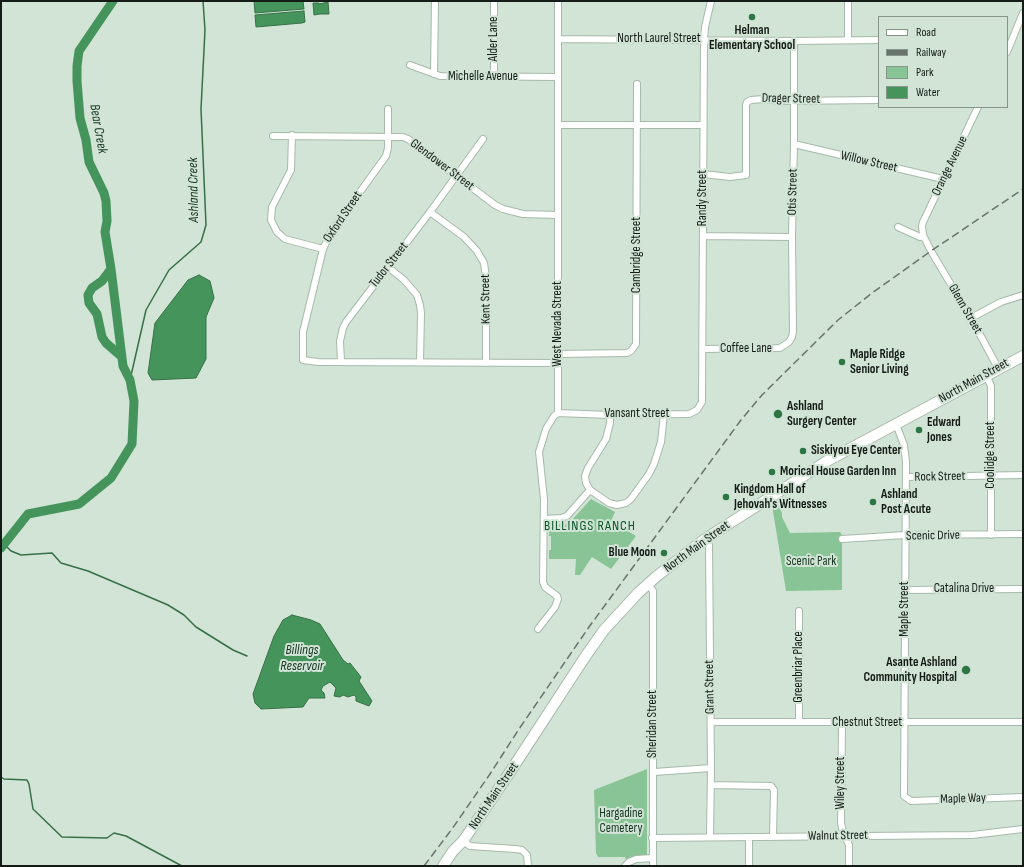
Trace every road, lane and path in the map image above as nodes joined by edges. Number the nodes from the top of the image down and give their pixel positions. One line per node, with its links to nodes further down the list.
1 (435, 1): 15 (street)
2 (494, 1): 16 (street, Alder Lane)
3 (558, 1): 8 (street, West Nevada Street)
4 (711, 1): 9 (street, Randy Street)
5 (848, 1): 10 (street)
6 (1023, 13): 7 (street)
7 (1020, 30): 12 (street)
8 (558, 39): 9 (street, North Laurel Street); 17 (street, West Nevada Street)
9 (704, 39): 13 (street, North Laurel Street); 25 (street, Randy Street)
10 (848, 40): 11 (street, North Laurel Street); 13 (street, North Laurel Street)
11 (878, 40)
12 (1010, 40)
13 (794, 41): 19 (street, Otis Street)
14 (410, 65): 15 (street, Michelle Avenue)
15 (434, 74): 16 (street, Michelle Avenue)
16 (494, 77): 17 (street, Michelle Avenue)
17 (558, 77): 23 (street, West Nevada Street)
18 (637, 84): 24 (street, Cambridge Street)
19 (794, 100): 20 (street, Drager Street); 30 (street, Otis Street); 31 (street, Drager Street)
20 (878, 100)
21 (388, 108): 28 (street, Oxford Street)
22 (978, 108): 33 (street, Orange Avenue)
23 (558, 125): 24 (street); 35 (street, West Nevada Street)
24 (637, 125): 25 (street); 46 (street, Cambridge Street)
25 (704, 126): 31 (street, Randy Street)
26 (292, 135): 27 (street, Glendower Street); 28 (street, Glendower Street); 40 (street)
27 (273, 136)
28 (388, 137): 32 (street, Glendower Street); 40 (street, Oxford Street)
29 (483, 139): 32 (street, Tudor Street)
30 (794, 144): 33 (street, Willow Street); 39 (street, Otis Street)
31 (703, 174): 37 (street, Randy Street)
32 (457, 175): 34 (street, Tudor Street); 35 (street, Glendower Street)
33 (943, 179): 38 (street, Orange Avenue)
34 (430, 212): 41 (street, Tudor Street); 50 (street, Kent Street)
35 (557, 215): 46 (street, West Nevada Street)
36 (898, 227): 38 (street)
37 (703, 236): 39 (street); 45 (street, Randy Street)
38 (923, 236): 43 (street, Glenn Street)
39 (792, 237): 44 (street, Otis Street)
40 (323, 249): 48 (street, Oxford Street)
41 (388, 268): 48 (street, Tudor Street); 49 (street)
42 (1023, 296): 43 (street)
43 (971, 318): 52 (street, Glenn Street)
44 (788, 342): 45 (street, Coffee Lane)
45 (702, 349): 54 (street, Randy Street)
46 (558, 354): 51 (street, West Nevada Street)
47 (1023, 356): 52 (main road, North Main Street)
48 (341, 362): 49 (street)
49 (420, 362): 50 (street)
50 (486, 363): 51 (street)
51 (558, 363): 55 (street, West Nevada Street)
52 (998, 368): 53 (main road, North Main Street)
53 (986, 375): 58 (main road, North Main Street); 60 (street, Coolidge Street)
54 (703, 395): 57 (street, Vansant Street)
55 (558, 413): 56 (street, Vansant Street); 63 (street)
56 (610, 414): 57 (street, Vansant Street); 62 (street)
57 (664, 414): 62 (street)
58 (896, 424): 61 (street, Maple Street); 68 (main road, North Main Street)
59 (1023, 475): 60 (street, Rock Street)
60 (991, 476): 61 (street, Rock Street); 65 (street, Coolidge Street)
61 (906, 477): 66 (street, Maple Street)
62 (590, 490): 63 (street)
63 (544, 519): 73 (street)
64 (1023, 534): 65 (street, Scenic Drive)
65 (991, 535): 66 (street, Scenic Drive)
66 (905, 536): 67 (street, Scenic Drive); 71 (street, Maple Street)
67 (842, 538)
68 (705, 539): 69 (main road, North Main Street); 74 (street, Grant Street)
69 (648, 584): 80 (street, Sheridan Street); 90 (main road, North Main Street)
70 (1023, 589): 71 (street, Catalina Drive)
71 (905, 590): 78 (street, Maple Street)
72 (799, 611): 75 (street, Greenbriar Place)
73 (538, 629)
74 (710, 722): 75 (street, Chestnut Street); 79 (street, Grant Street)
75 (799, 722): 77 (street, Chestnut Street)
76 (1023, 722): 78 (street, Chestnut Street)
77 (842, 723): 78 (street, Chestnut Street); 85 (street, Wiley Street)
78 (905, 723): 82 (street, Maple Street)
79 (711, 768): 80 (street); 81 (street, Grant Street)
80 (654, 772): 88 (street, Sheridan Street)
81 (711, 785): 86 (street, Grant Street); 87 (street)
82 (904, 796): 83 (street, Maple Way)
83 (1023, 797)
84 (1023, 829): 85 (street, Walnut Street)
85 (845, 836): 87 (street, Walnut Street); 98 (street, Wiley Street)
86 (710, 837): 88 (street, Walnut Street); 89 (street, Walnut Street)
87 (773, 837): 89 (street, Walnut Street)
88 (652, 838): 91 (street, Sheridan Street)
89 (749, 838): 97 (street)
90 (463, 842): 92 (main road, North Main Street); 93 (main road, North Main Street); 94 (street)
91 (653, 858): 95 (street); 96 (street, Sheridan Street)
92 (443, 866)
93 (450, 866)
94 (528, 866)
95 (625, 866)
96 (653, 866)
97 (749, 866)
98 (849, 866)

